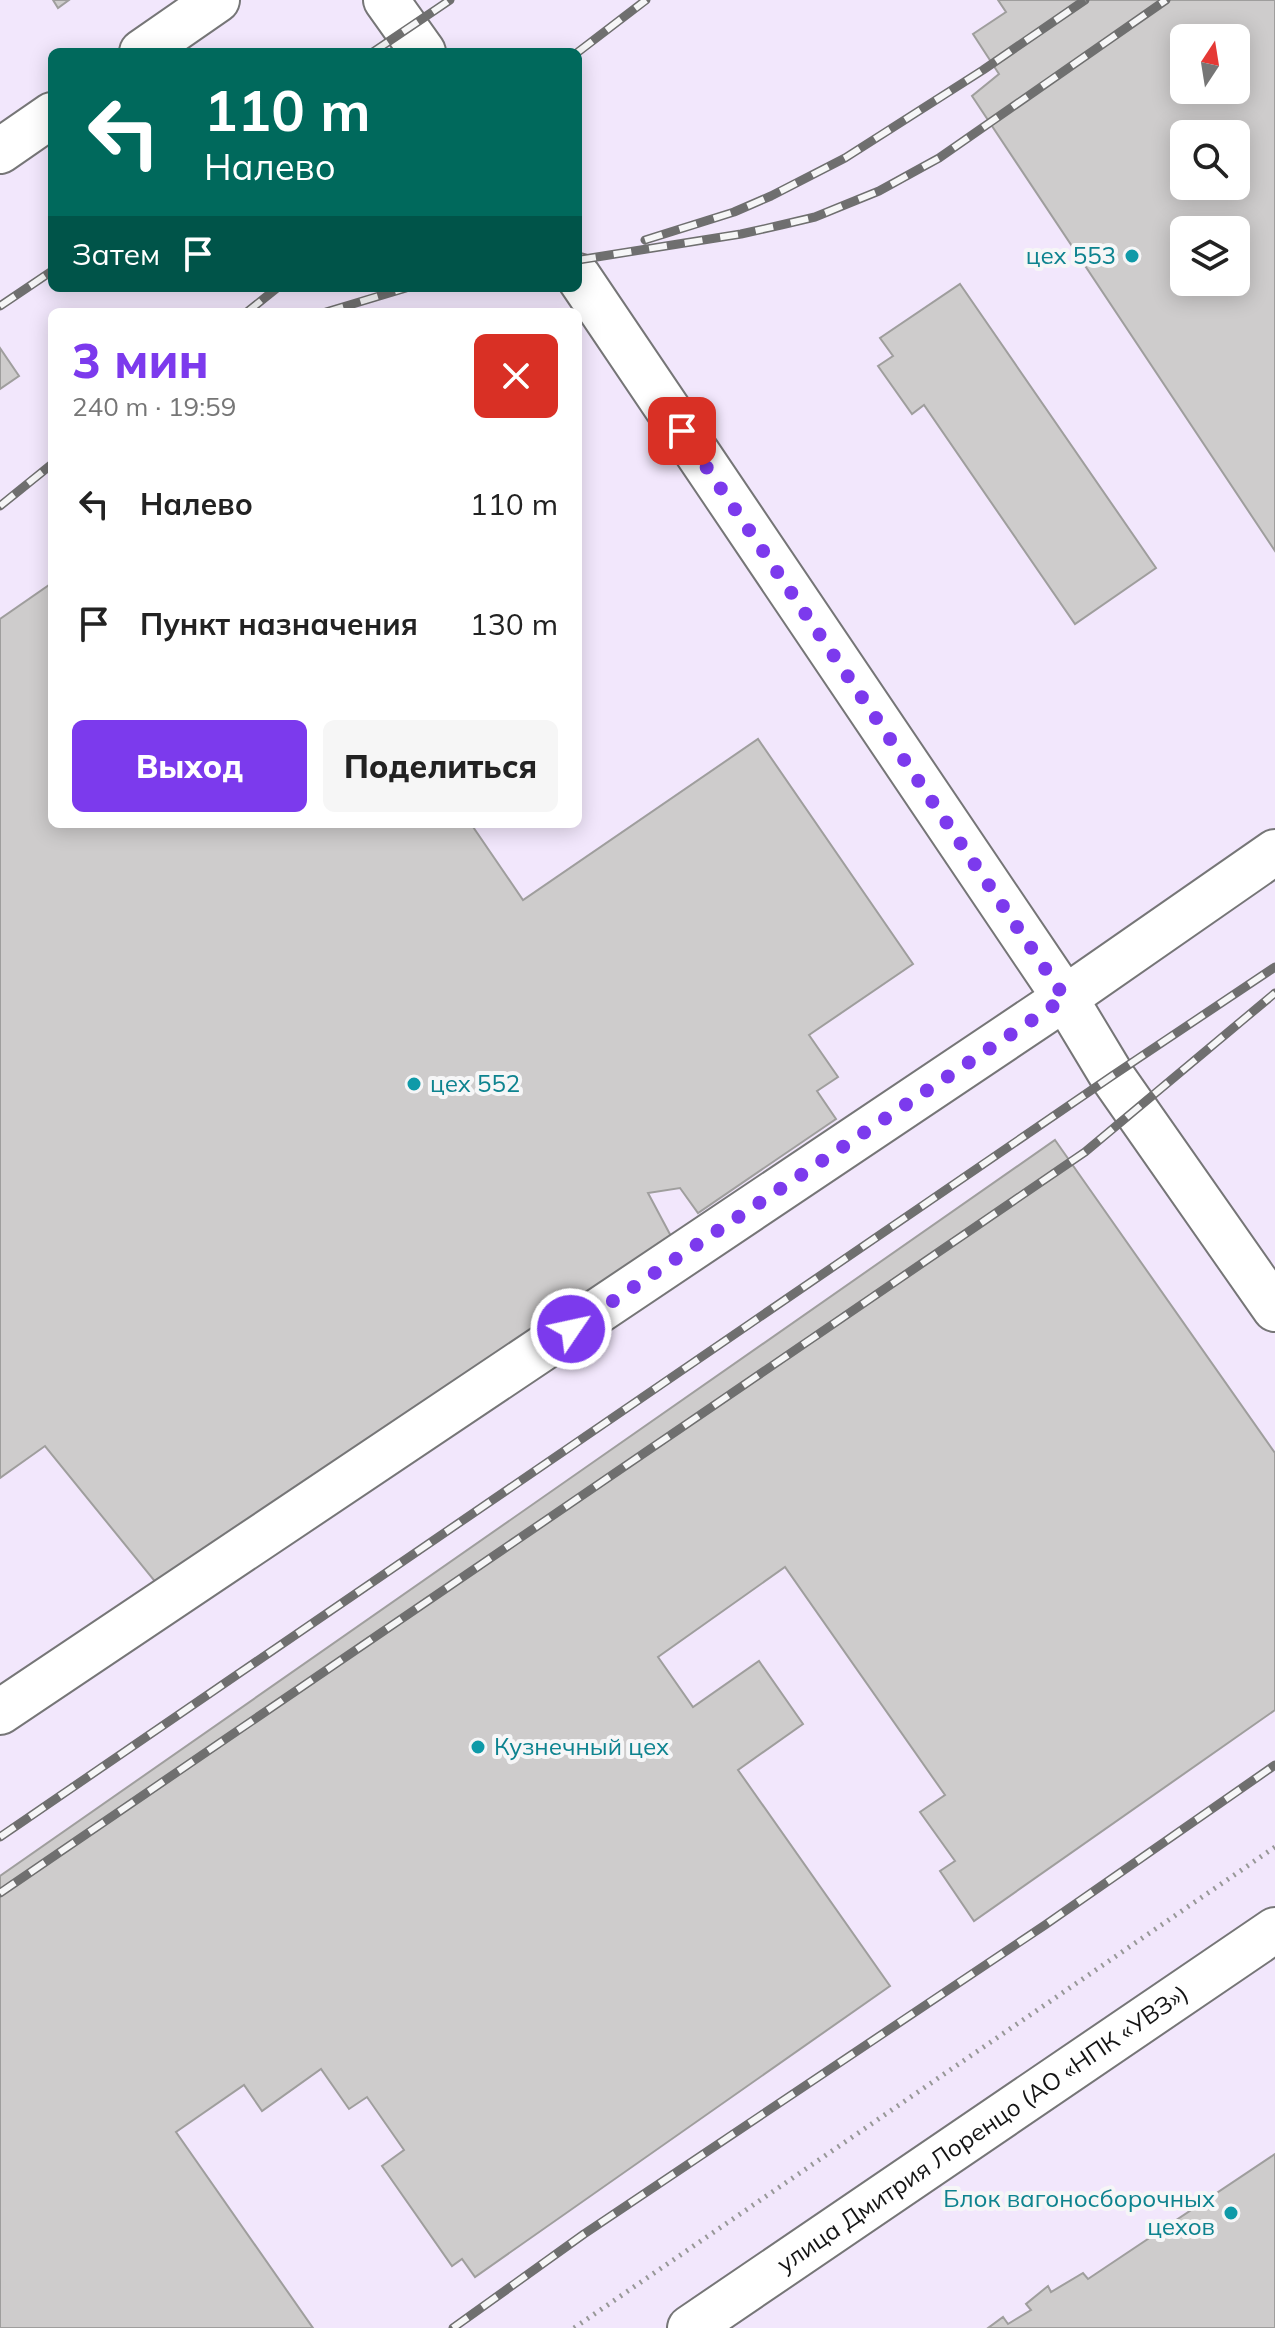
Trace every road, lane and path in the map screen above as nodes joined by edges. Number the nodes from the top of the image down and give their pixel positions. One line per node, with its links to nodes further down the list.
1 (217, 0): 3 (lane)
2 (386, 0): 4 (lane)
3 (148, 48)
4 (420, 48)
5 (48, 118): 6 (lane)
6 (0, 151)
7 (582, 282): 9 (lane)
8 (1275, 852): 9 (lane)
9 (1065, 998): 10 (lane); 11 (lane)
10 (1275, 1309)
11 (0, 1712)
12 (1275, 1847): 14 (path)
13 (1275, 1930): 15 (lane, улица Дмитрия Лоренцо (АО «НПК «УВЗ»))
14 (574, 2328)
15 (690, 2328)

